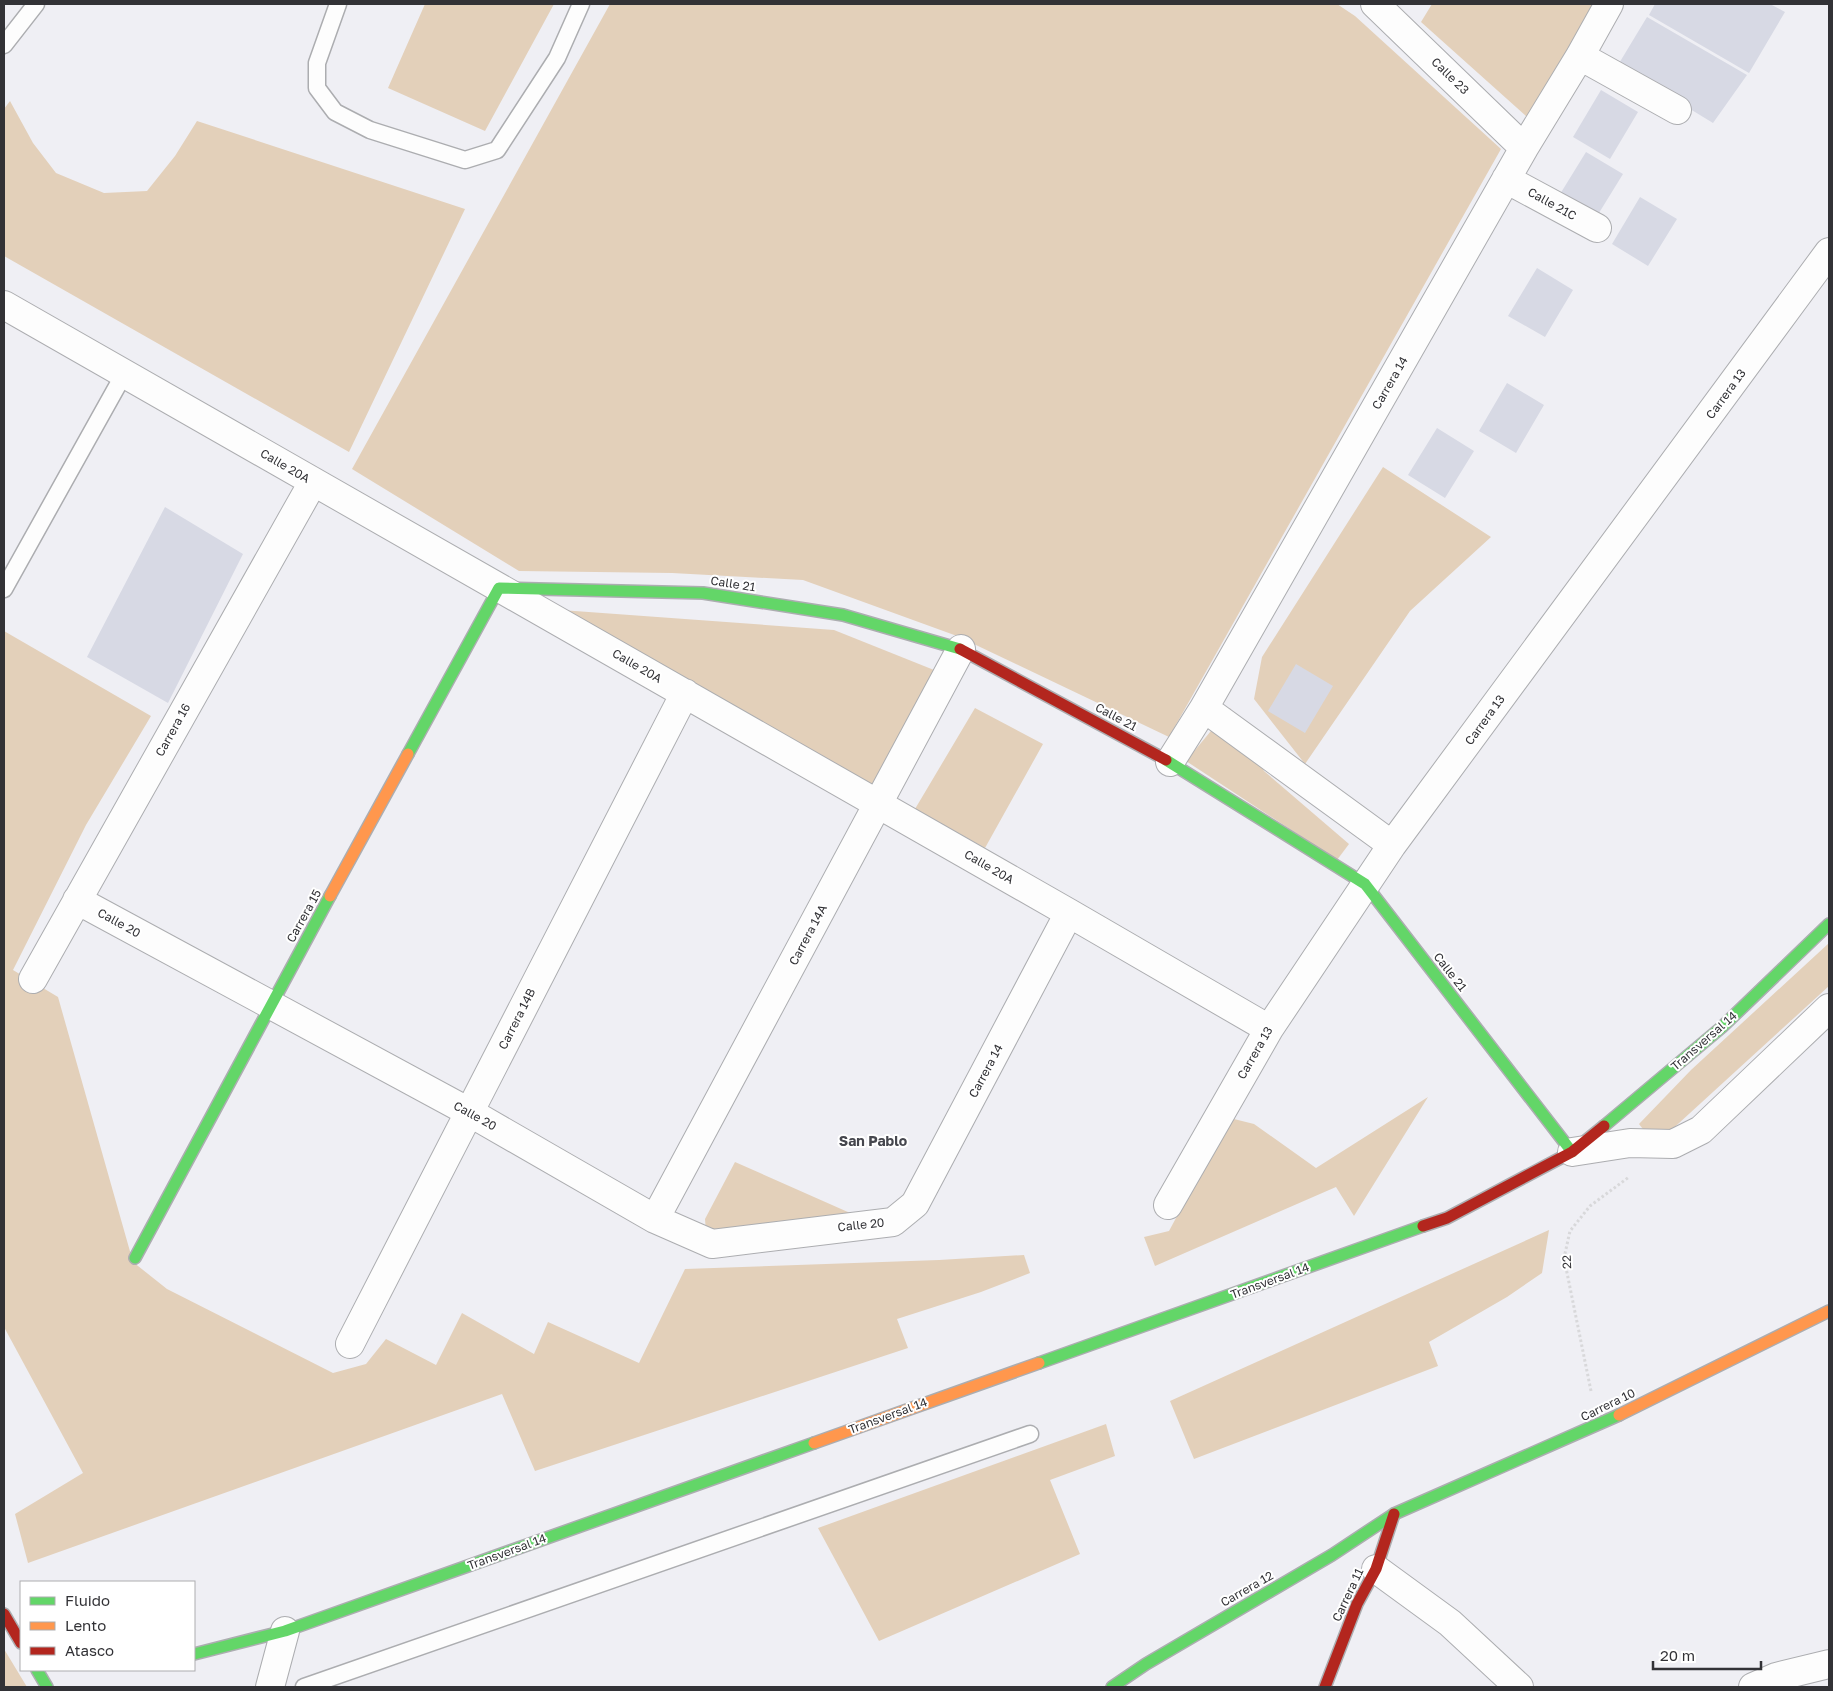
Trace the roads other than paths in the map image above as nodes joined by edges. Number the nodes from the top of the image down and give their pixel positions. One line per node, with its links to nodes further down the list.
1 (36, 4): 6 (lane)
2 (338, 4): 3 (lane)
3 (582, 4)
4 (1609, 4): 7 (street, Carrera 14)
5 (1386, 8): 9 (street, Calle 23)
6 (4, 45)
7 (1580, 56): 8 (street); 9 (street, Carrera 14)
8 (1677, 110)
9 (1524, 148): 10 (street, Carrera 14)
10 (1506, 179): 11 (street, Calle 21C); 20 (street, Carrera 14)
11 (1597, 228)
12 (1829, 252): 23 (street, Carrera 13)
13 (4, 305): 14 (street, Calle 20A)
14 (124, 374): 15 (street, Calle 20A); 17 (lane)
15 (313, 482): 16 (street, Calle 20A); 25 (street, Carrera 16)
16 (500, 588): 18 (main road, Calle 21); 19 (street, Calle 20A); 29 (main road, Carrera 15)
17 (4, 589)
18 (961, 649): 21 (main road, Calle 21); 22 (street, Carrera 14A)
19 (685, 694): 22 (street, Calle 20A); 32 (street, Carrera 14B)
20 (1204, 708): 21 (street, Carrera 14); 23 (street)
21 (1170, 762): 24 (main road, Calle 21)
22 (878, 804): 26 (street, Calle 20A); 35 (street, Carrera 14A)
23 (1392, 845): 24 (street, Carrera 13)
24 (1366, 884): 31 (street, Carrera 13); 33 (main road, Calle 21)
25 (77, 900): 28 (street, Carrera 16); 29 (street, Calle 20)
26 (1069, 913): 31 (street, Calle 20A); 36 (street, Carrera 14)
27 (1829, 924): 33 (main road, Transversal 14)
28 (33, 979)
29 (270, 1006): 32 (street, Calle 20); 37 (main road, Carrera 15)
30 (1829, 1008): 33 (street, Transversal 14)
31 (1269, 1029): 34 (street, Carrera 13)
32 (469, 1112): 35 (street, Calle 20); 39 (street, Carrera 14B)
33 (1572, 1152): 44 (main road, Transversal 14)
34 (1168, 1205)
35 (655, 1220): 36 (street, Calle 20)
36 (894, 1222)
37 (134, 1258)
38 (1829, 1312): 41 (main road, Carrera 10)
39 (350, 1344)
40 (1030, 1434): 52 (lane)
41 (1394, 1514): 42 (main road, Carrera 11); 53 (main road, Carrera 12)
42 (1376, 1569): 54 (main road, Carrera 11); 55 (street)
43 (4, 1614): 45 (main road)
44 (285, 1631): 46 (main road, Transversal 14); 51 (street)
45 (20, 1641)
46 (195, 1654)
47 (1829, 1664): 49 (street)
48 (38, 1671): 50 (main road)
49 (1770, 1684)
50 (47, 1687)
51 (270, 1687)
52 (304, 1687)
53 (1112, 1687)
54 (1325, 1687)
55 (1519, 1687)

